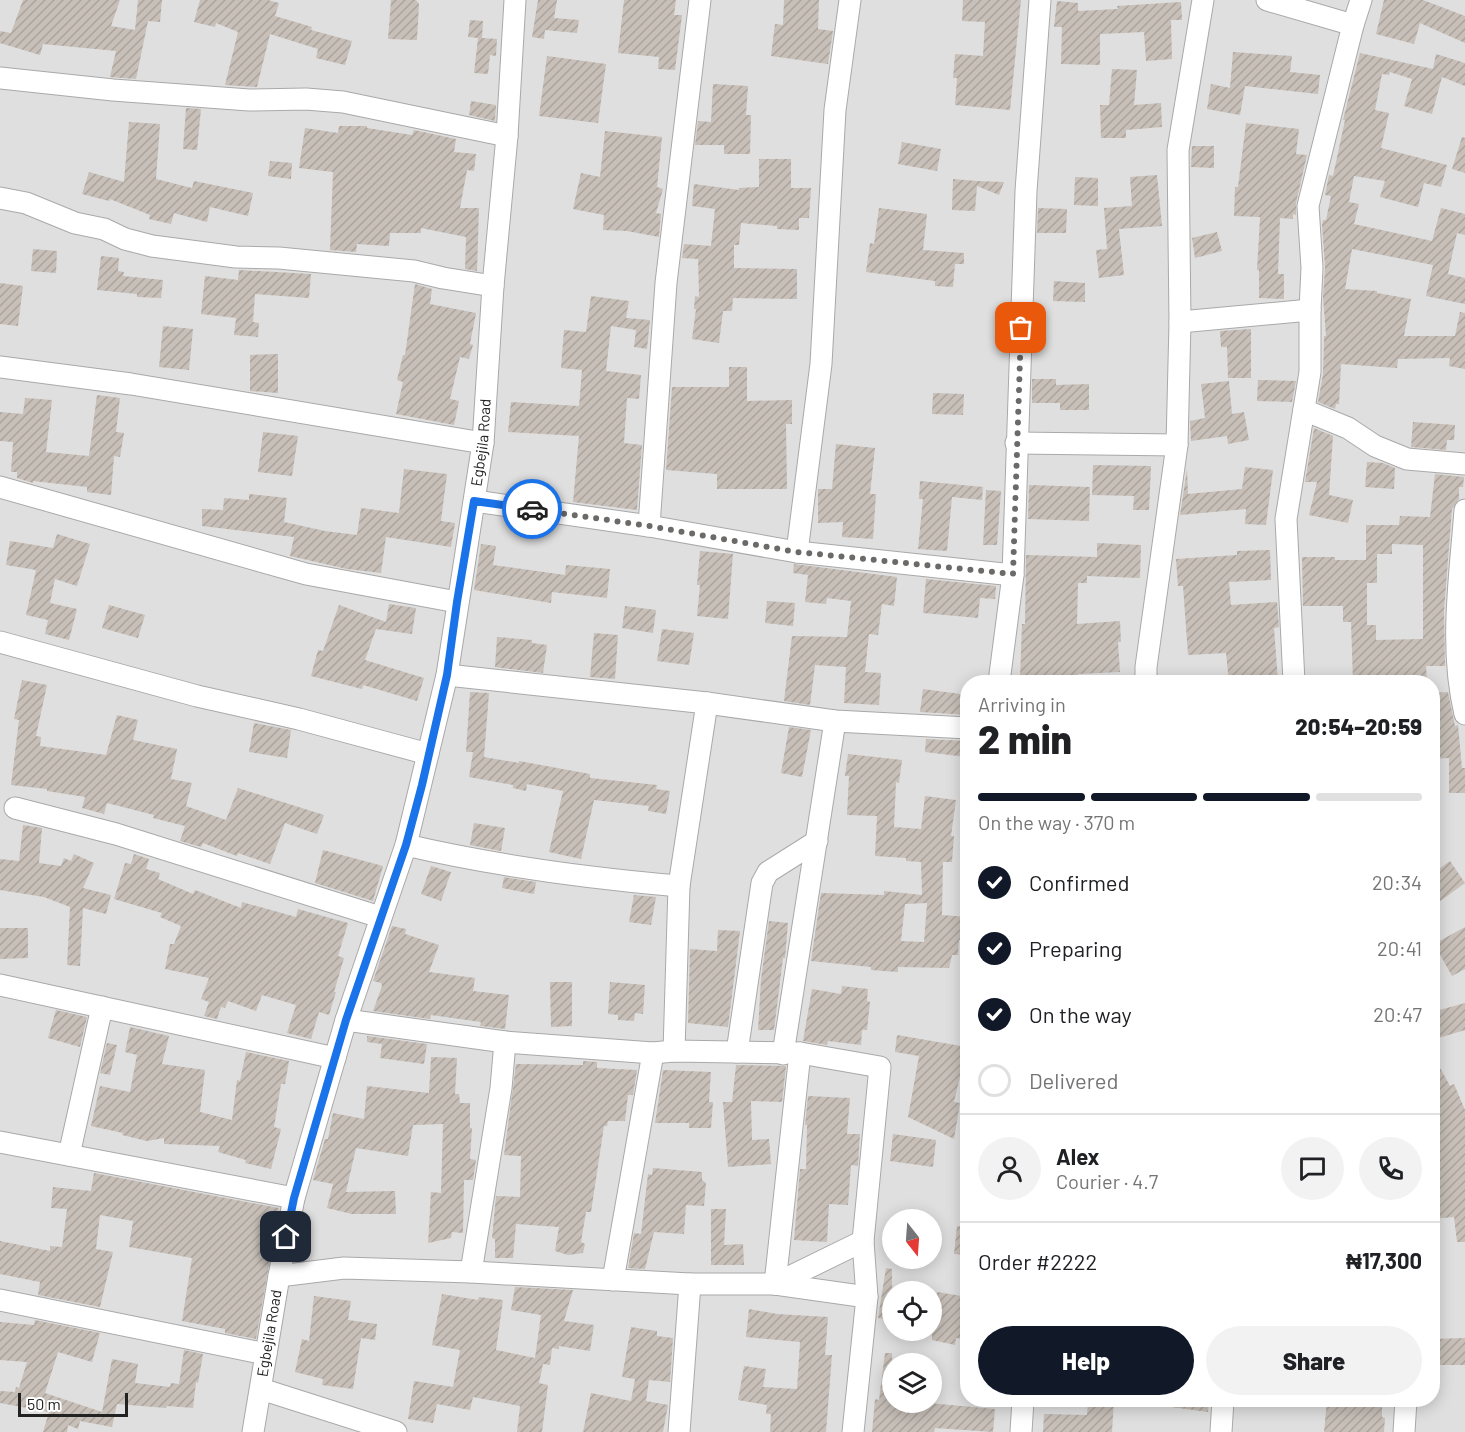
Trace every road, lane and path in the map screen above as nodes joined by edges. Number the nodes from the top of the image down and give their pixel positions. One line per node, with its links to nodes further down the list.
1 (515, 0): 10 (street, Egbejila Road)
2 (700, 0): 24 (street)
3 (850, 0): 25 (street)
4 (1040, 0): 18 (street)
5 (1203, 0): 14 (street)
6 (1267, 0): 8 (street)
7 (1361, 0): 8 (street)
8 (1353, 25): 13 (street)
9 (0, 78): 10 (street)
10 (507, 136): 12 (street, Egbejila Road)
11 (0, 198): 12 (street)
12 (493, 286): 17 (street, Egbejila Road)
13 (1310, 310): 14 (street); 16 (street)
14 (1179, 322): 19 (street)
15 (0, 367): 17 (street)
16 (1304, 410): 20 (street); 32 (street)
17 (483, 443): 22 (street, Egbejila Road)
18 (1016, 443): 19 (street); 26 (street)
19 (1177, 445): 31 (street)
20 (1465, 464)
21 (0, 487): 27 (street)
22 (474, 501): 24 (street); 27 (street, Egbejila Road)
23 (1465, 510): 33 (street)
24 (649, 526): 25 (street)
25 (797, 552): 26 (street)
26 (1013, 574): 30 (street)
27 (457, 602): 29 (street, Egbejila Road)
28 (0, 642): 38 (street)
29 (447, 675): 34 (street); 38 (street, Egbejila Road)
30 (1000, 675)
31 (1146, 675)
32 (1294, 675)
33 (1462, 678): 35 (street)
34 (707, 703): 36 (street); 42 (street)
35 (1465, 714)
36 (835, 721): 37 (street); 40 (street)
37 (960, 728)
38 (428, 754): 41 (street, Egbejila Road)
39 (15, 808): 43 (street)
40 (817, 841): 49 (street); 51 (street)
41 (406, 845): 42 (street); 43 (street, Egbejila Road)
42 (679, 886): 48 (street)
43 (380, 917): 46 (street, Egbejila Road)
44 (0, 986): 45 (street)
45 (102, 1007): 52 (street); 54 (street)
46 (346, 1020): 47 (street); 52 (street, Egbejila Road)
47 (505, 1042): 50 (street); 57 (street)
48 (674, 1051): 49 (street); 50 (street)
49 (737, 1052): 51 (street)
50 (653, 1053): 59 (street)
51 (792, 1054): 56 (street); 61 (street)
52 (335, 1058): 55 (street, Egbejila Road)
53 (0, 1142): 54 (street)
54 (69, 1155): 55 (street)
55 (294, 1198): 58 (street, Egbejila Road)
56 (863, 1241): 61 (street); 62 (street)
57 (471, 1272): 58 (street); 59 (street)
58 (279, 1276): 64 (street, Egbejila Road)
59 (613, 1281): 60 (street)
60 (690, 1284): 61 (street); 71 (street)
61 (775, 1284): 62 (street)
62 (867, 1297): 72 (street)
63 (0, 1300): 64 (street)
64 (266, 1354): 65 (street, Egbejila Road)
65 (261, 1389): 69 (street, Egbejila Road); 70 (street)
66 (1023, 1407): 73 (street)
67 (1223, 1407): 74 (street)
68 (1406, 1407): 75 (street)
69 (253, 1432)
70 (396, 1432)
71 (678, 1432)
72 (853, 1432)
73 (1021, 1432)
74 (1221, 1432)
75 (1404, 1432)

